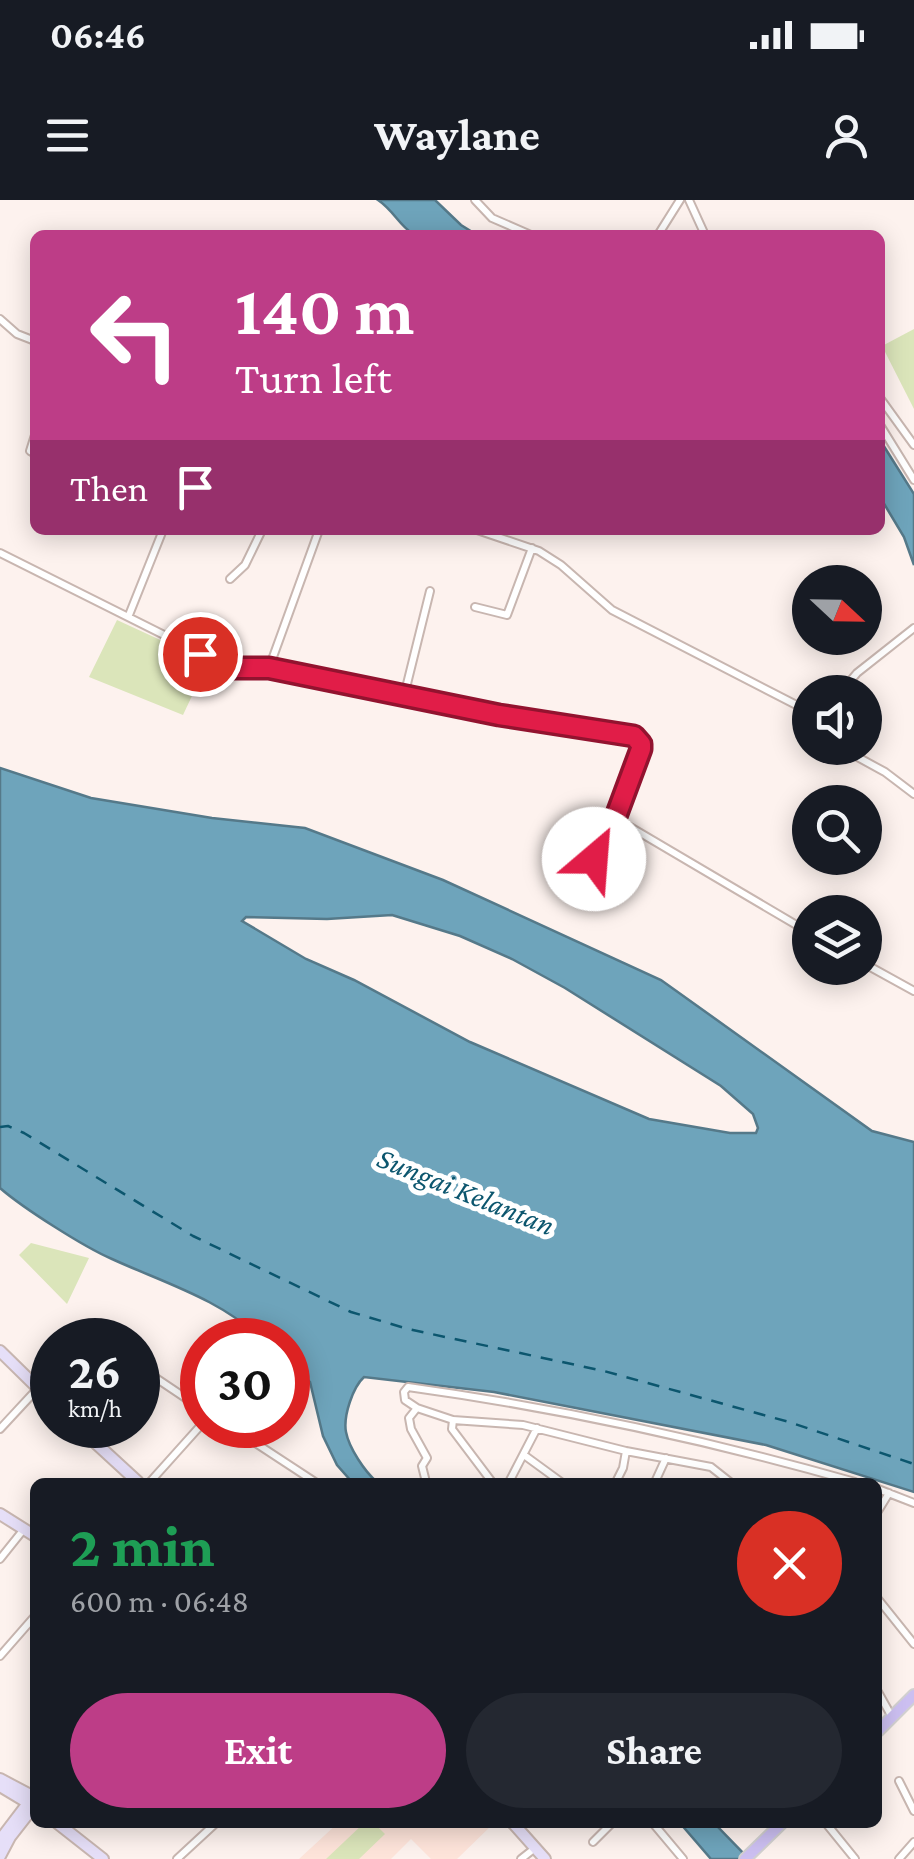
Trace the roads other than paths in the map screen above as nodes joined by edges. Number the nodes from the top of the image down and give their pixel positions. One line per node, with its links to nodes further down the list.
1 (475, 200): 4 (street)
2 (680, 200): 5 (street)
3 (689, 200): 6 (street)
4 (520, 230)
5 (661, 230)
6 (703, 230)
7 (0, 319): 8 (street)
8 (30, 339)
9 (885, 405): 11 (street)
10 (885, 433): 12 (street)
11 (914, 445)
12 (914, 480)
13 (161, 535): 22 (street)
14 (260, 535): 19 (street)
15 (317, 535): 24 (street)
16 (498, 535): 17 (street)
17 (532, 548): 21 (street); 27 (street)
18 (0, 552): 22 (street)
19 (230, 579)
20 (430, 591): 26 (street)
21 (475, 607)
22 (129, 615): 24 (street)
23 (914, 628): 25 (street)
24 (269, 668): 26 (street)
25 (855, 675)
26 (404, 696): 30 (street)
27 (792, 703)
28 (872, 765): 29 (street)
29 (914, 794)
30 (615, 818): 31 (street); 32 (street)
31 (576, 833)
32 (792, 922)
33 (882, 973): 34 (street)
34 (914, 991)
35 (0, 1351): 36 (main road)
36 (30, 1379)
37 (30, 1397): 41 (street)
38 (417, 1408): 39 (street); 51 (street); 58 (street)
39 (453, 1420): 40 (street); 52 (street)
40 (537, 1428): 45 (street); 46 (street)
41 (0, 1429)
42 (101, 1448): 48 (main road)
43 (180, 1448): 49 (street)
44 (262, 1448): 50 (street)
45 (626, 1450): 47 (street); 55 (street)
46 (524, 1455): 53 (street); 54 (street)
47 (666, 1458): 56 (street); 57 (street)
48 (134, 1478)
49 (154, 1478)
50 (307, 1478)
51 (425, 1478)
52 (487, 1478)
53 (513, 1478)
54 (555, 1478)
55 (618, 1478)
56 (657, 1478)
57 (726, 1478)
58 (840, 1478)
59 (882, 1490): 60 (street)
60 (889, 1492): 61 (street); 62 (street)
61 (914, 1504)
62 (882, 1505)
63 (0, 1514): 64 (main road)
64 (30, 1533): 65 (street)
65 (0, 1559)
66 (882, 1605): 68 (street)
67 (30, 1622): 71 (street)
68 (902, 1632): 69 (street); 70 (street)
69 (914, 1644)
70 (914, 1652)
71 (0, 1656)
72 (914, 1694): 75 (main road)
73 (882, 1699): 75 (street)
74 (914, 1708): 77 (main road)
75 (892, 1717): 76 (main road)
76 (882, 1729)
77 (882, 1731)
78 (900, 1780): 85 (street)
79 (1, 1784): 80 (main road); 81 (main road); 82 (main road)
80 (30, 1804)
81 (30, 1804)
82 (30, 1805)
83 (30, 1806): 94 (main road)
84 (30, 1807): 98 (main road)
85 (914, 1811)
86 (64, 1828): 99 (main road)
87 (75, 1828): 100 (main road)
88 (211, 1828): 101 (street)
89 (517, 1828): 97 (main road)
90 (608, 1828): 95 (street)
91 (657, 1828): 104 (street)
92 (778, 1828): 105 (main road)
93 (830, 1828): 106 (street)
94 (0, 1840)
95 (593, 1842)
96 (914, 1842): 107 (street)
97 (535, 1848): 102 (street); 103 (main road)
98 (0, 1856)
99 (103, 1859)
100 (112, 1859)
101 (177, 1859)
102 (521, 1859)
103 (546, 1859)
104 (683, 1859)
105 (745, 1859)
106 (855, 1859)
107 (898, 1859)

